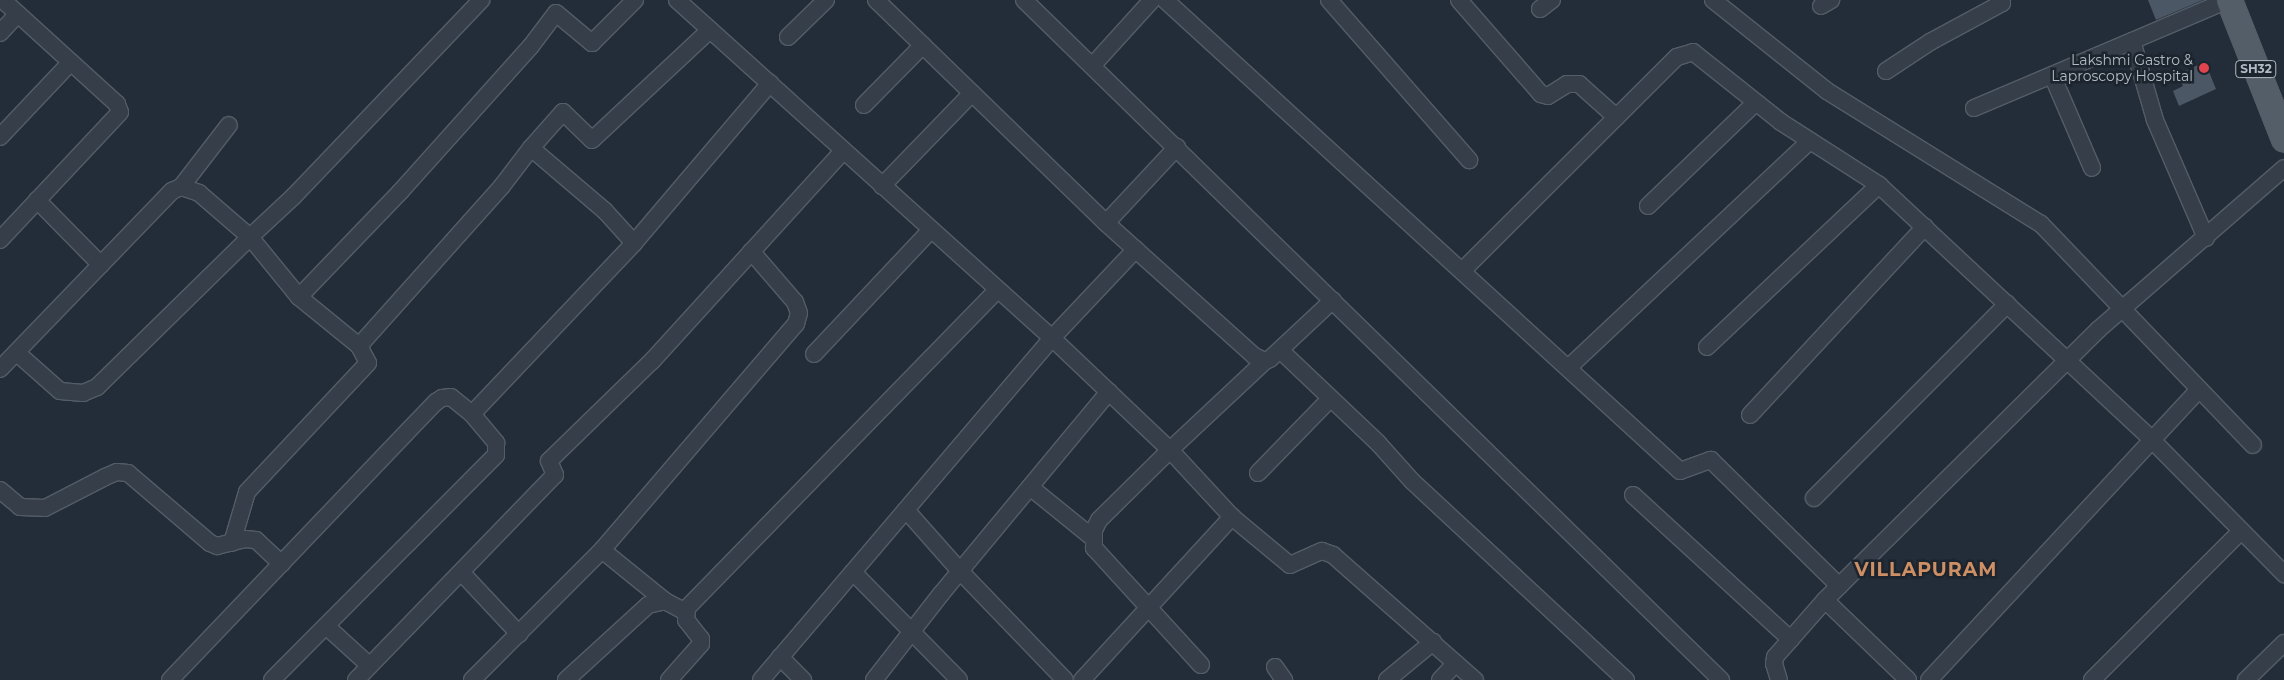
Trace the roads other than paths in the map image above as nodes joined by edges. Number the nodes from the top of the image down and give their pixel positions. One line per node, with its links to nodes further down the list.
1 (481, 0): 49 (street)
2 (635, 0): 58 (street)
3 (677, 0): 16 (street)
4 (826, 0): 18 (street)
5 (876, 0): 20 (street)
6 (1024, 0): 22 (street)
7 (1152, 0): 22 (street)
8 (1165, 0): 56 (street)
9 (1329, 0): 38 (street)
10 (1459, 0): 30 (street)
11 (1713, 0): 61 (street)
12 (2000, 0): 23 (street)
13 (2228, 0): 19 (street); 33 (main road, SH32)
14 (5, 2): 15 (street)
15 (18, 14): 17 (street); 21 (street)
16 (710, 30): 25 (street); 36 (street)
17 (0, 33)
18 (788, 37)
19 (2132, 41): 24 (street); 50 (street)
20 (923, 45): 26 (street); 28 (street)
21 (71, 62): 32 (street); 44 (street)
22 (1093, 65): 35 (street)
23 (1886, 71)
24 (2052, 75): 29 (street); 39 (street)
25 (770, 83): 37 (street); 52 (street)
26 (972, 93): 42 (street); 46 (street)
27 (1755, 102): 30 (street); 34 (street); 45 (street)
28 (864, 105)
29 (1974, 108)
30 (1616, 117): 56 (street)
31 (229, 125): 43 (street)
32 (0, 137)
33 (2284, 139)
34 (1810, 141): 41 (street); 70 (street)
35 (1177, 147): 46 (street); 59 (street)
36 (531, 148): 52 (street); 63 (street)
37 (843, 151): 42 (street); 54 (street)
38 (1469, 160)
39 (2092, 168)
40 (2284, 168): 50 (street)
41 (1879, 185): 47 (street); 64 (street)
42 (882, 186): 48 (street)
43 (181, 187): 49 (street); 55 (street)
44 (37, 200): 51 (street); 55 (street)
45 (1648, 206)
46 (1106, 223): 53 (street)
47 (1925, 227): 60 (street); 76 (street)
48 (931, 230): 57 (street); 67 (street)
49 (250, 237): 58 (street); 66 (street)
50 (2206, 238): 61 (street)
51 (0, 240)
52 (634, 243): 75 (street)
53 (1136, 250): 62 (street); 69 (street)
54 (751, 251): 90 (street); 93 (street)
55 (101, 265): 66 (street)
56 (1462, 271): 70 (street)
57 (996, 291): 62 (street); 100 (street)
58 (299, 297): 63 (street)
59 (1333, 300): 65 (street); 127 (street)
60 (2007, 304): 68 (street); 84 (street)
61 (2121, 310): 68 (street); 72 (street)
62 (1052, 338): 73 (street); 85 (street)
63 (359, 346): 89 (street)
64 (1707, 347)
65 (1280, 350): 69 (street); 74 (street)
66 (17, 352): 71 (street)
67 (814, 354)
68 (2067, 360): 77 (street); 96 (street)
69 (1265, 361): 79 (street)
70 (1568, 368): 96 (street)
71 (0, 369)
72 (2199, 389): 77 (street); 78 (street)
73 (1109, 392): 79 (street); 81 (street)
74 (1329, 400): 80 (street); 126 (street)
75 (472, 414): 91 (street); 101 (street)
76 (1750, 415)
77 (2151, 439): 87 (street); 130 (street)
78 (2253, 445)
79 (1170, 450): 86 (street); 88 (street)
80 (1258, 472)
81 (1030, 488): 88 (street); 92 (street)
82 (0, 490): 89 (street)
83 (1633, 495): 104 (street)
84 (1814, 498)
85 (906, 510): 92 (street); 94 (street)
86 (1232, 517): 99 (street); 105 (street)
87 (2241, 531): 95 (street); 131 (street)
88 (1093, 538): 99 (street)
89 (232, 543): 91 (street)
90 (602, 550): 98 (street); 103 (street)
91 (282, 564): 111 (street)
92 (960, 571): 102 (street); 121 (street)
93 (461, 572): 103 (street); 110 (street)
94 (853, 572): 102 (street); 107 (street)
95 (2284, 574)
96 (1839, 586): 97 (street)
97 (1825, 600): 104 (street); 129 (street)
98 (665, 601): 100 (street); 115 (street)
99 (1147, 609): 109 (street); 122 (street)
100 (684, 611): 116 (street)
101 (326, 626): 110 (street); 112 (street)
102 (911, 632): 119 (street); 120 (street)
103 (519, 634): 114 (street)
104 (1791, 640): 128 (street)
105 (1433, 642): 108 (street); 123 (street)
106 (2284, 643): 132 (street)
107 (780, 658): 117 (street); 118 (street)
108 (1456, 663): 124 (street); 125 (street)
109 (1200, 665)
110 (370, 666): 113 (street)
111 (170, 680)
112 (272, 680)
113 (356, 680)
114 (472, 680)
115 (566, 680)
116 (669, 680)
117 (761, 680)
118 (803, 680)
119 (874, 680)
120 (959, 680)
121 (1065, 680)
122 (1082, 680)
123 (1387, 680)
124 (1440, 680)
125 (1475, 680)
126 (1626, 680)
127 (1721, 680)
128 (1779, 680)
129 (1908, 680)
130 (1930, 680)
131 (2092, 680)
132 (2246, 680)

